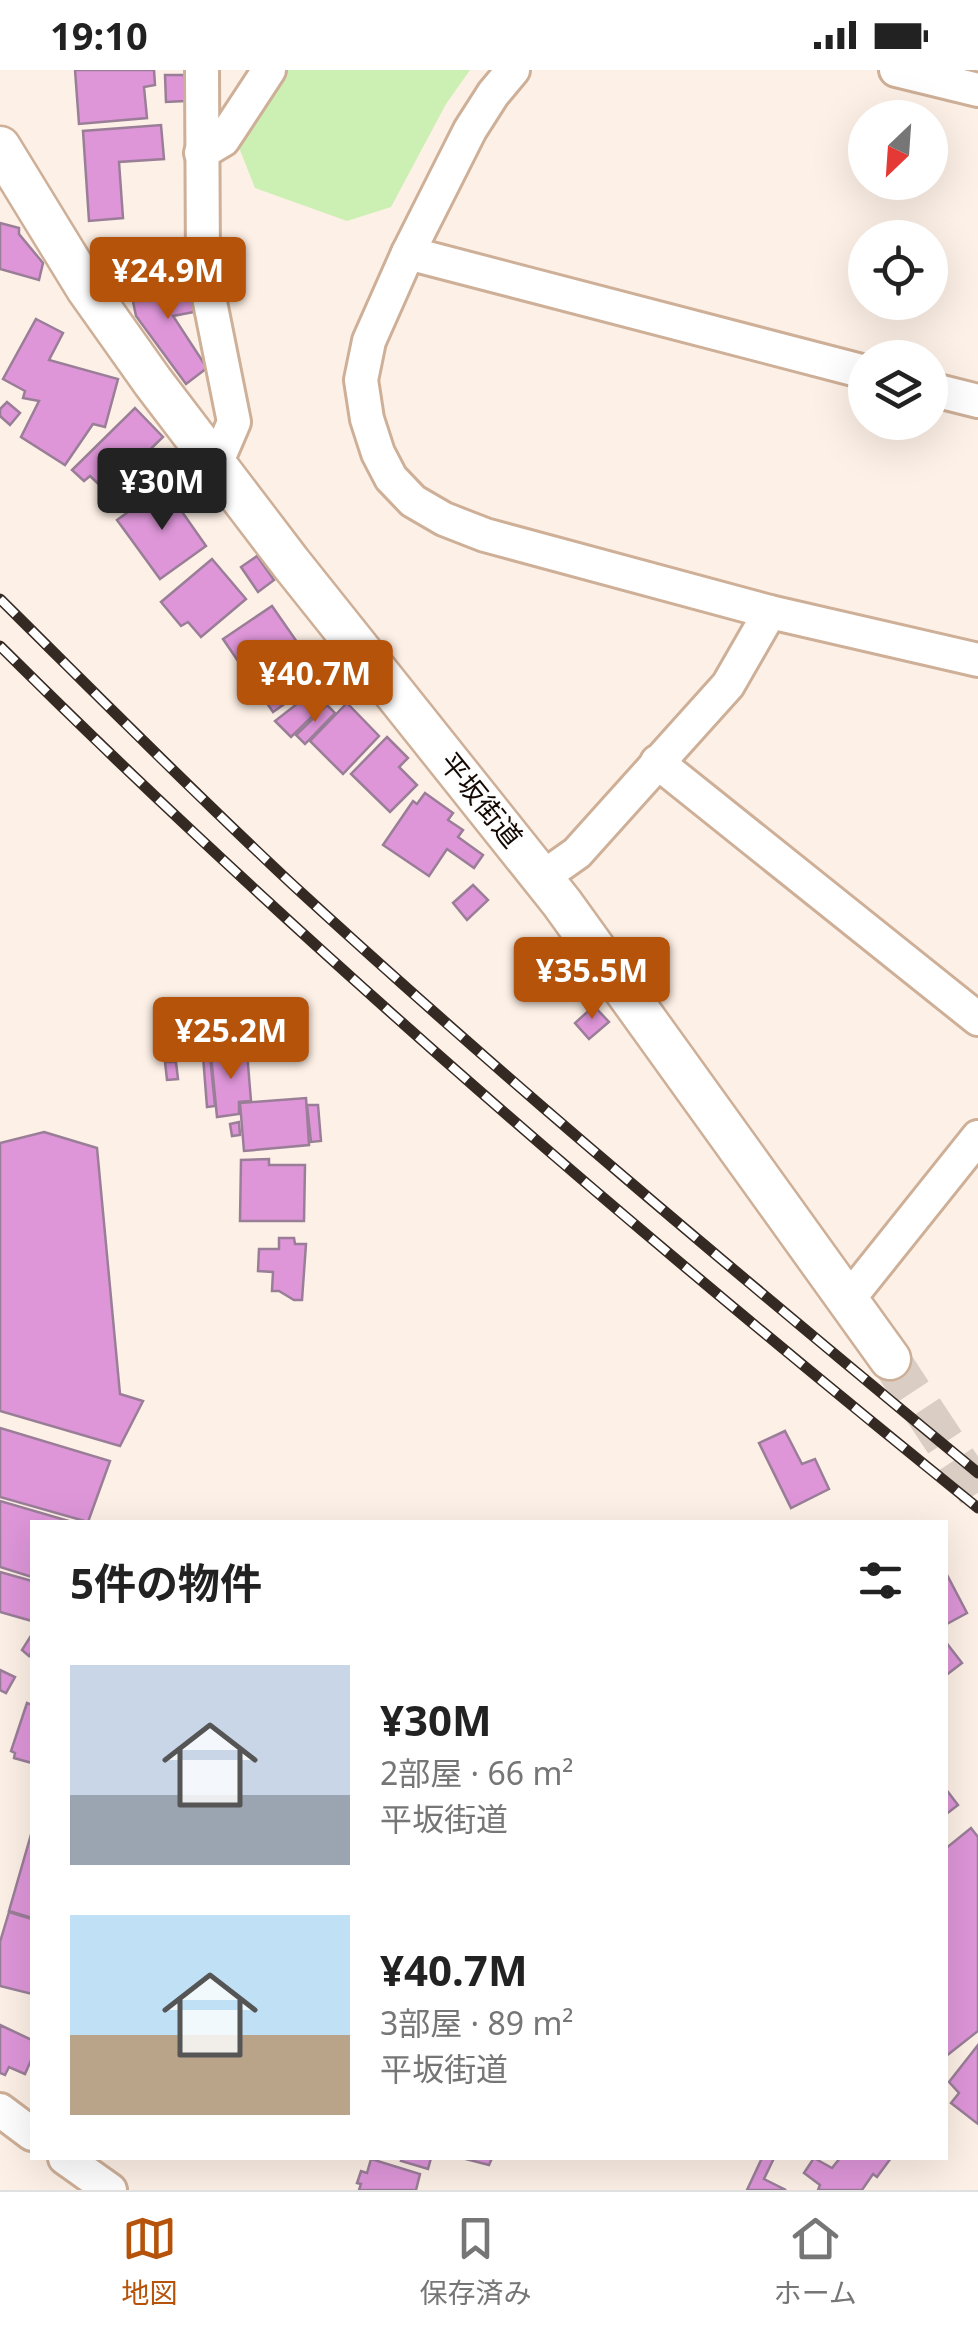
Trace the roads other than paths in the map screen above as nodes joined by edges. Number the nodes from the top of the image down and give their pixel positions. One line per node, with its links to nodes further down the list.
1 (202, 70): 7 (street)
2 (268, 70): 7 (street)
3 (513, 70): 8 (street)
4 (896, 70): 5 (street)
5 (978, 90)
6 (0, 147): 12 (street, 平坂街道)
7 (201, 153): 12 (street)
8 (408, 253): 9 (street); 13 (street)
9 (848, 368)
10 (948, 393): 11 (street)
11 (978, 401)
12 (216, 464): 16 (street, 平坂街道)
13 (770, 612): 14 (street); 15 (street)
14 (978, 660)
15 (657, 762): 16 (street); 17 (street)
16 (542, 877): 19 (street, 平坂街道)
17 (978, 1019)
18 (978, 1137): 19 (street)
19 (847, 1302): 20 (street, 平坂街道)
20 (890, 1359)
21 (0, 2110): 22 (street)
22 (30, 2132)
23 (68, 2160): 24 (street)
24 (110, 2190)

